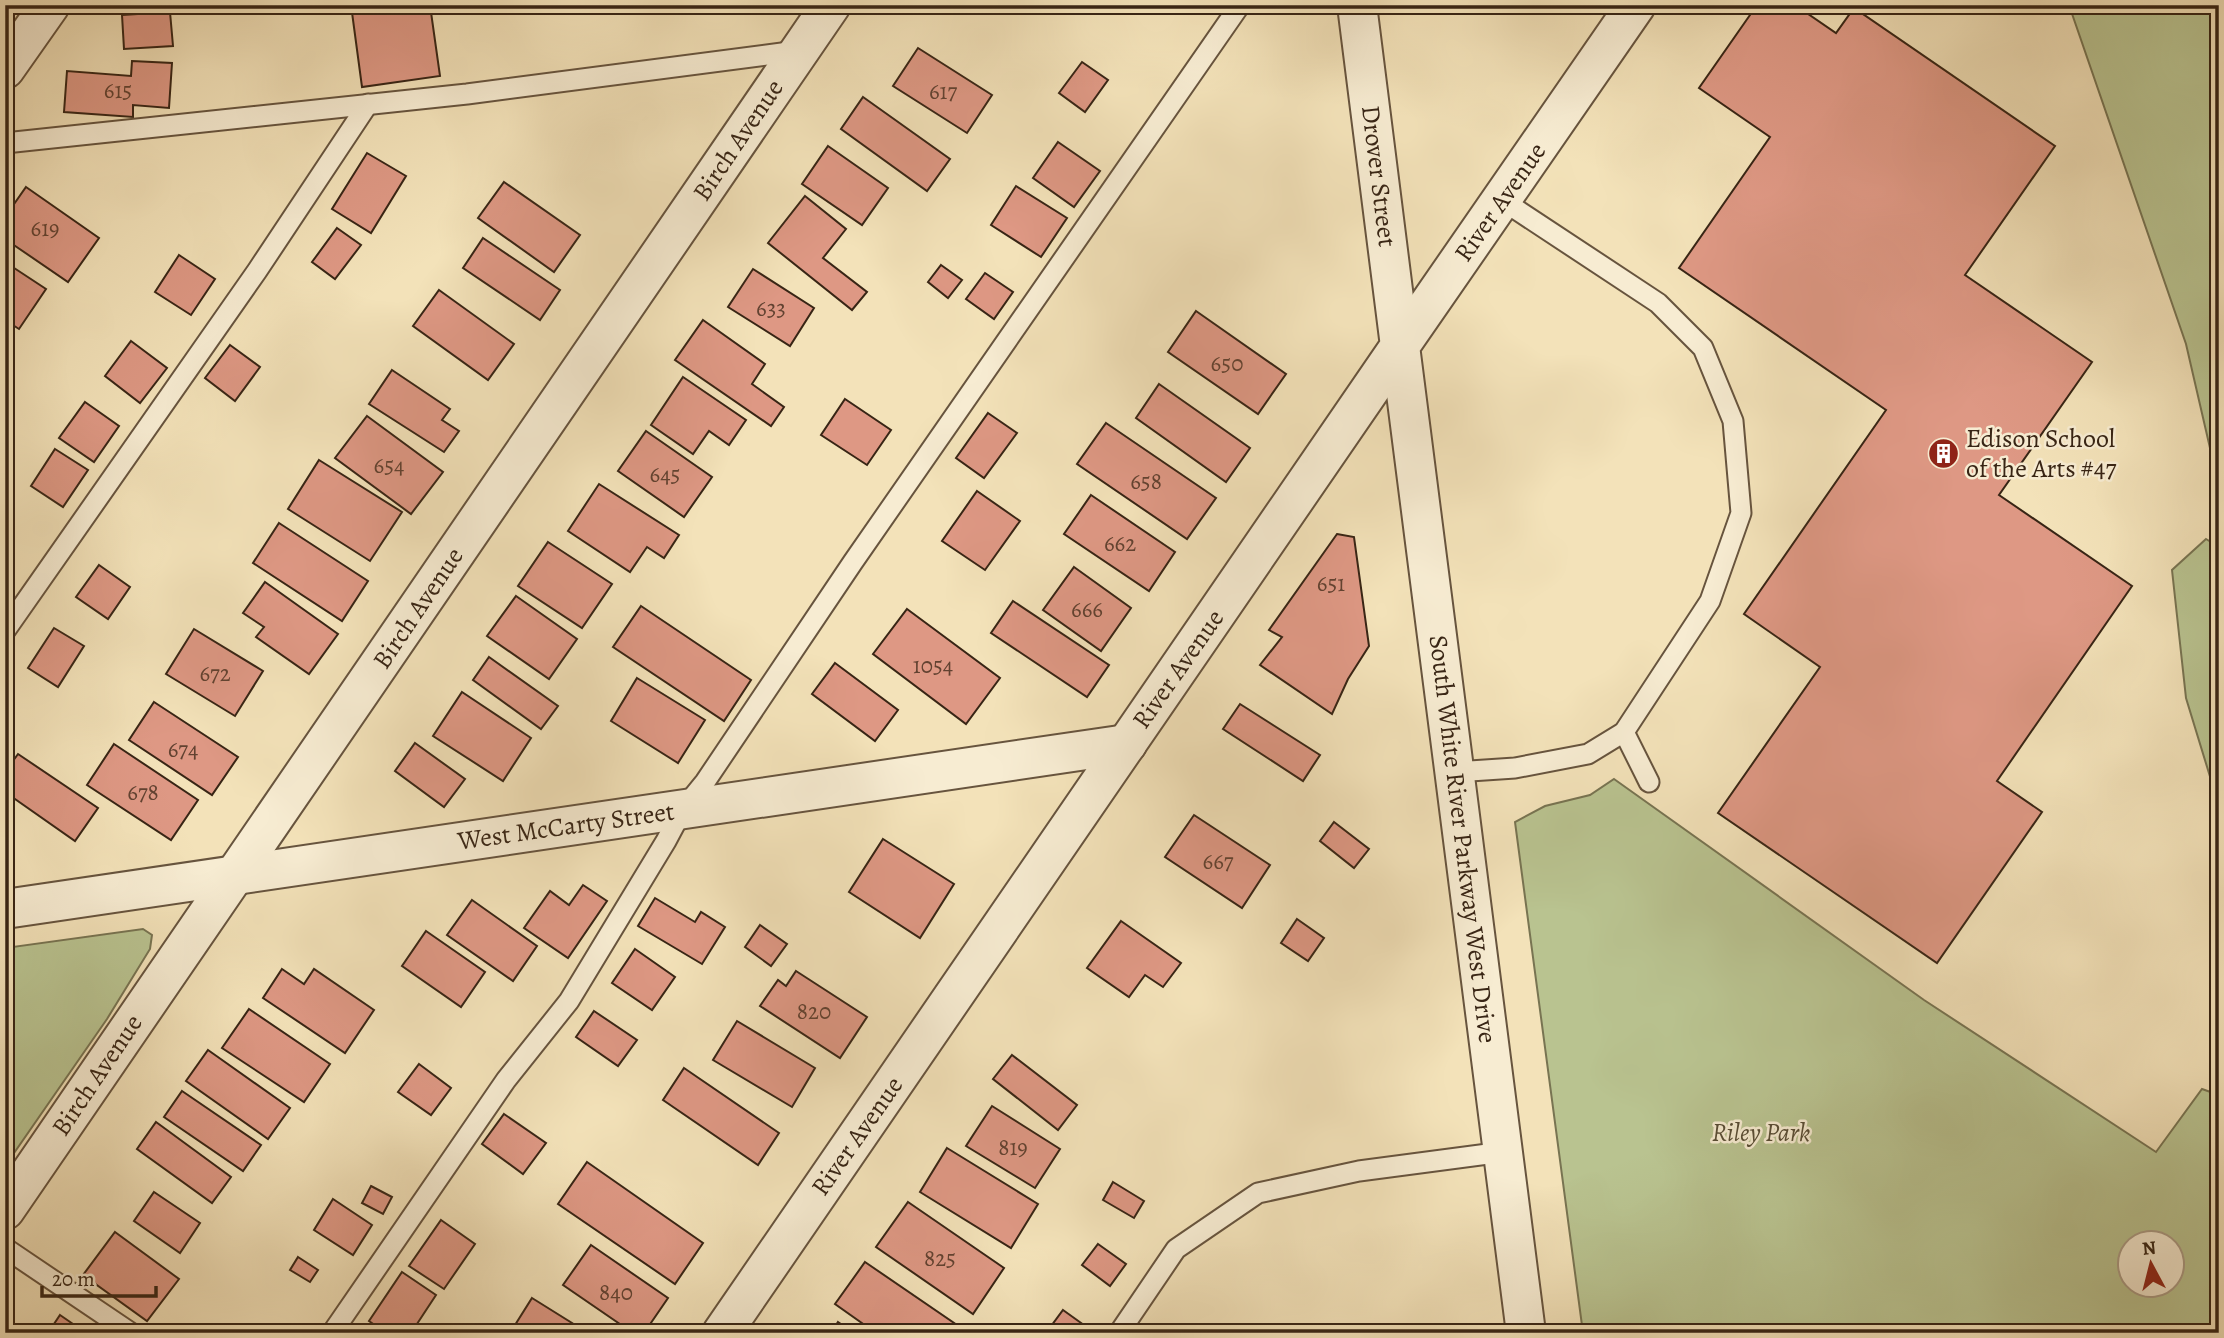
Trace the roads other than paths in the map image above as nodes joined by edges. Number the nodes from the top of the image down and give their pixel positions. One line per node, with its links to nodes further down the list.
1 (51, 5): 7 (street)
2 (831, 5): 6 (street, Birch Avenue)
3 (1240, 5): 17 (lane)
4 (1357, 5): 11 (street, Drover Street)
5 (1636, 5): 10 (street, River Avenue)
6 (799, 51): 8 (lane); 18 (street, Birch Avenue)
7 (5, 69)
8 (368, 104): 9 (lane); 12 (lane)
9 (5, 143)
10 (1502, 200): 11 (street, River Avenue); 13 (lane)
11 (1400, 346): 14 (street, River Avenue); 15 (street, South White River Parkway West Drive)
12 (5, 631)
13 (1623, 732): 15 (lane); 16 (lane)
14 (1127, 744): 17 (street, West McCarty Street); 25 (street, River Avenue)
15 (1455, 772): 20 (street, South White River Parkway West Drive)
16 (1649, 782)
17 (683, 809): 18 (street, West McCarty Street); 24 (lane)
18 (235, 875): 19 (street, West McCarty Street); 21 (street, Birch Avenue)
19 (5, 909)
20 (1503, 1152): 26 (lane); 27 (street, South White River Parkway West Drive)
21 (5, 1210)
22 (5, 1248): 23 (lane)
23 (131, 1333)
24 (332, 1333)
25 (722, 1333)
26 (1119, 1333)
27 (1526, 1333)

